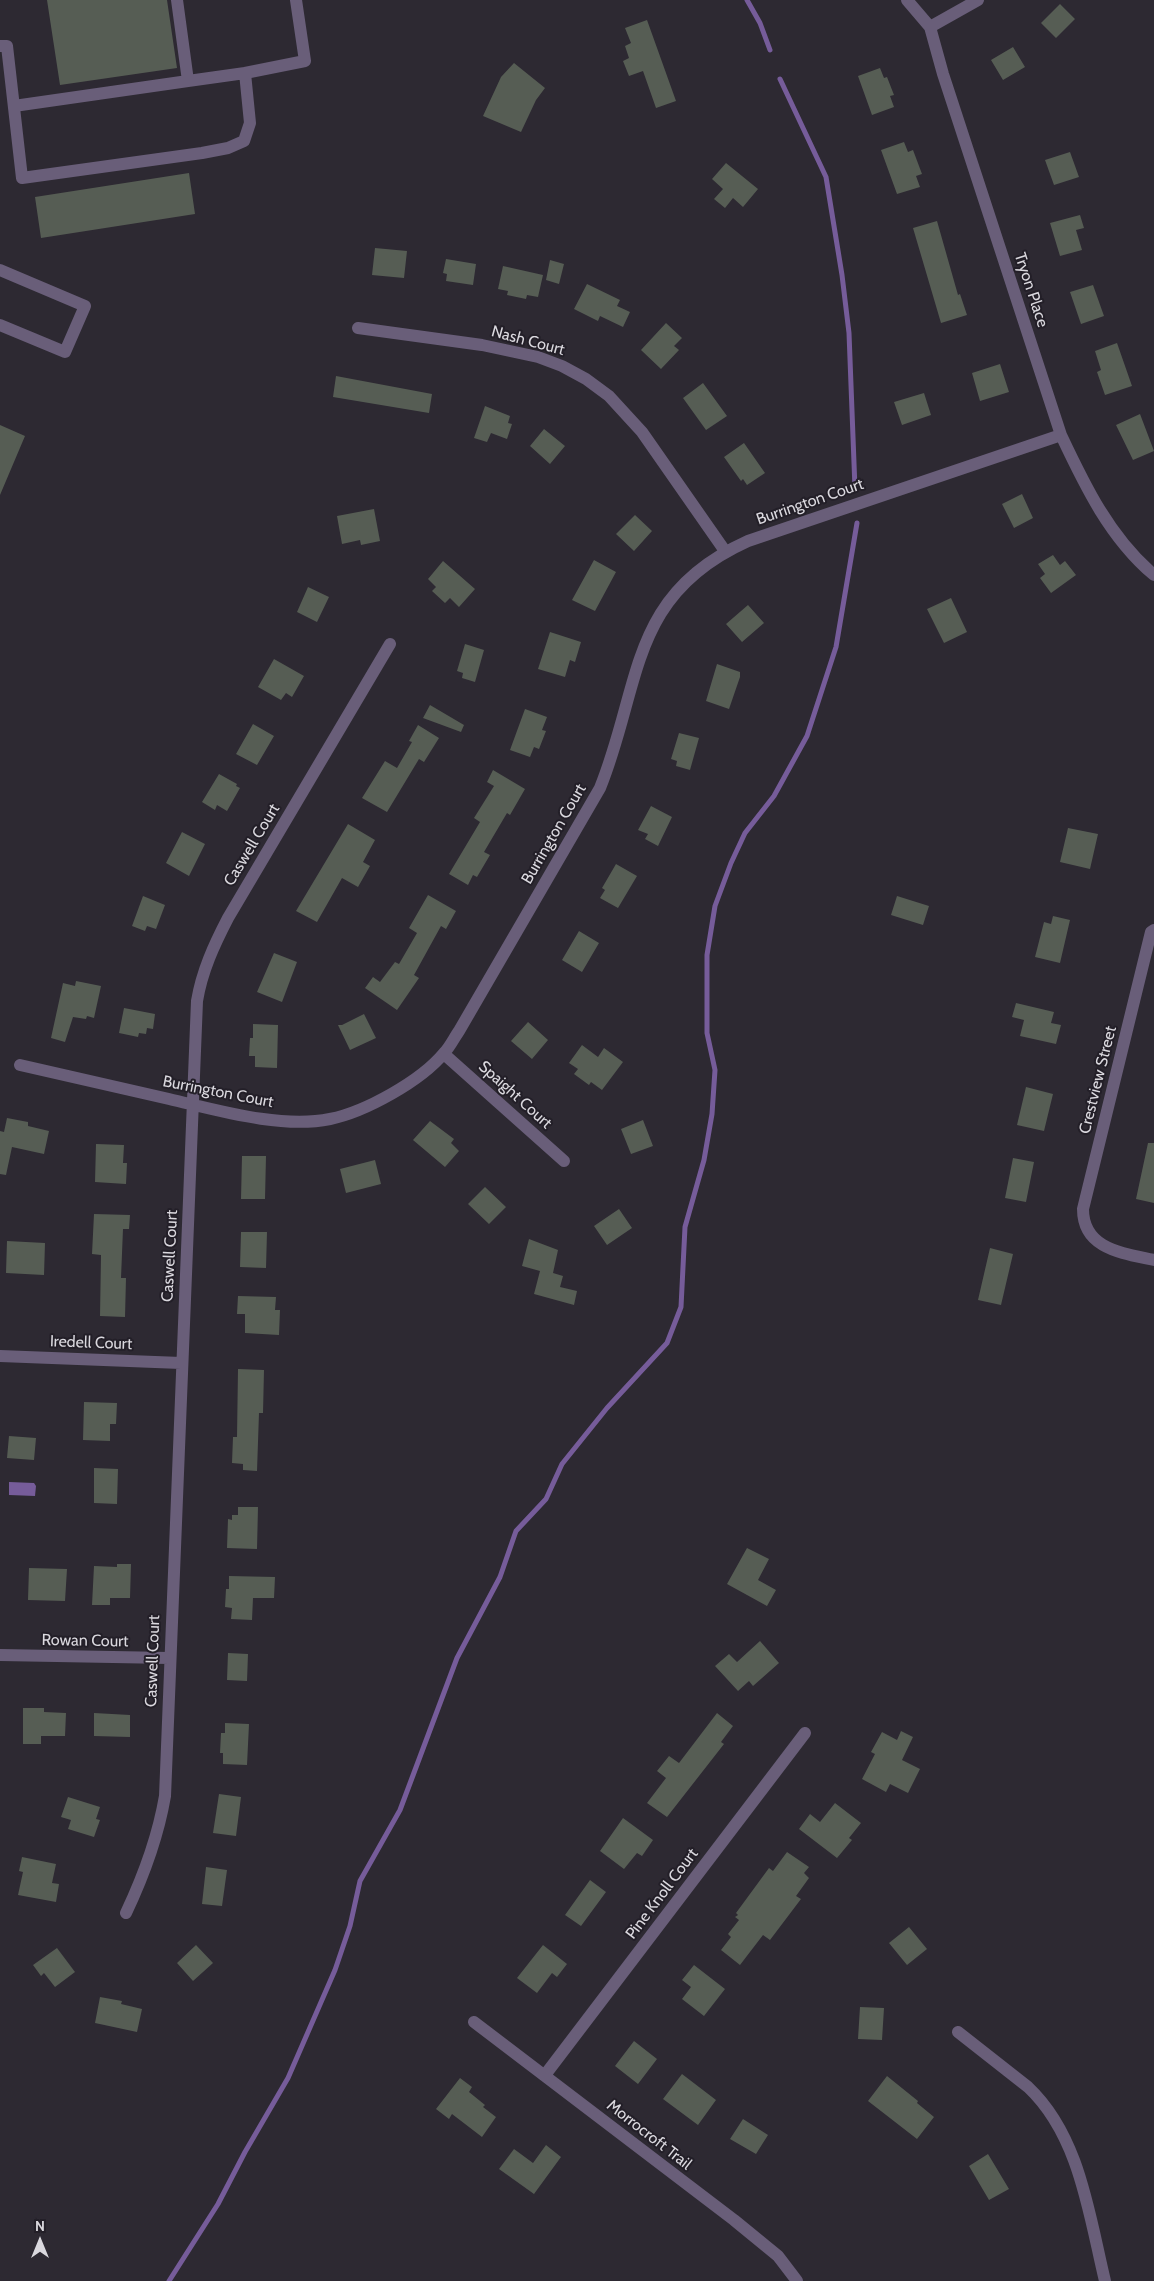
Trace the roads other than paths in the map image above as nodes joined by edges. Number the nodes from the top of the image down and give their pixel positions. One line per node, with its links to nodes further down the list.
1 (177, 0): 8 (street)
2 (296, 0): 7 (street)
3 (907, 0): 5 (street, Tryon Place)
4 (978, 0): 5 (street)
5 (930, 27): 13 (street, Tryon Place)
6 (0, 46): 9 (street)
7 (245, 73): 8 (street); 9 (street)
8 (188, 81): 9 (street)
9 (14, 106)
10 (0, 270): 11 (street)
11 (0, 325)
12 (358, 328): 14 (street, Nash Court)
13 (1061, 435): 14 (street, Burrington Court); 15 (street, Tryon Place)
14 (725, 551): 18 (street, Burrington Court)
15 (1154, 575)
16 (390, 644): 20 (street, Caswell Court)
17 (1153, 931): 22 (street, Crestview Street)
18 (444, 1054): 20 (street, Burrington Court); 21 (street, Spaight Court)
19 (20, 1065): 20 (street, Burrington Court)
20 (194, 1105): 24 (street, Caswell Court)
21 (564, 1161)
22 (1154, 1260)
23 (0, 1356): 24 (street, Iredell Court)
24 (181, 1363): 26 (street, Caswell Court)
25 (0, 1655): 26 (street, Rowan Court)
26 (169, 1658): 28 (street, Caswell Court)
27 (805, 1733): 31 (street, Pine Knoll Court)
28 (126, 1913)
29 (474, 2022): 31 (street, Morrocroft Trail)
30 (958, 2032): 33 (street)
31 (545, 2075): 32 (street, Morrocroft Trail)
32 (797, 2281)
33 (1105, 2281)

